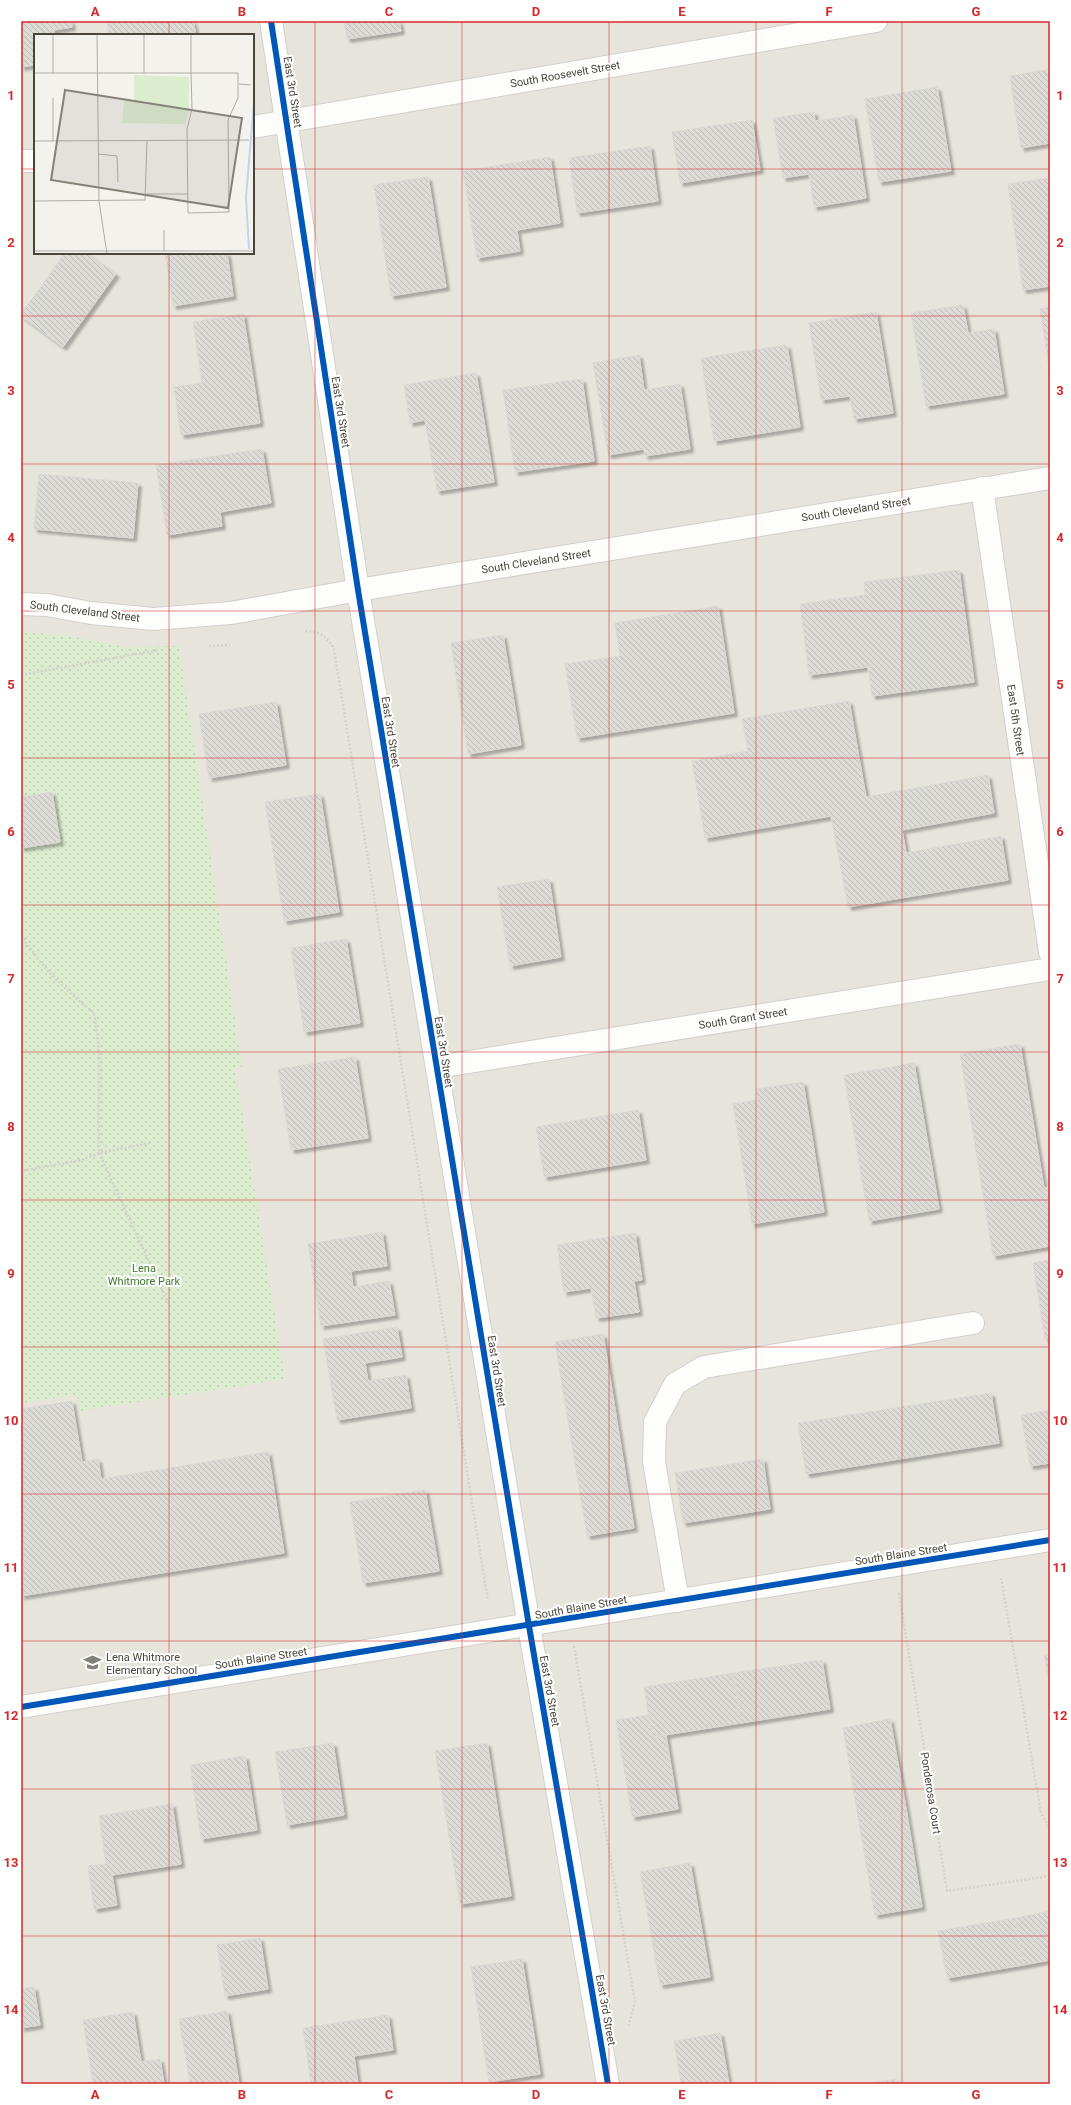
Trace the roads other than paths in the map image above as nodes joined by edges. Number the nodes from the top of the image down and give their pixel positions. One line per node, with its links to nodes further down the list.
1 (272, 21): 3 (street, East 3rd Street)
2 (876, 21): 3 (street, South Roosevelt Street)
3 (288, 121): 4 (street, South Roosevelt Street); 9 (street, East 3rd Street)
4 (254, 127)
5 (21, 161): 6 (street)
6 (34, 161)
7 (1050, 478): 8 (street, South Cleveland Street)
8 (982, 488): 9 (street, South Cleveland Street); 11 (street, East 5th Street)
9 (358, 590): 10 (street, South Cleveland Street); 13 (street, East 3rd Street)
10 (21, 604)
11 (1050, 952)
12 (1050, 969): 13 (street, South Grant Street)
13 (437, 1066): 17 (street, East 3rd Street)
14 (973, 1322): 16 (street)
15 (1050, 1540): 16 (street, South Blaine Street)
16 (678, 1601): 17 (street, South Blaine Street)
17 (529, 1626): 18 (street, South Blaine Street); 19 (street, East 3rd Street)
18 (21, 1707)
19 (608, 2084)

